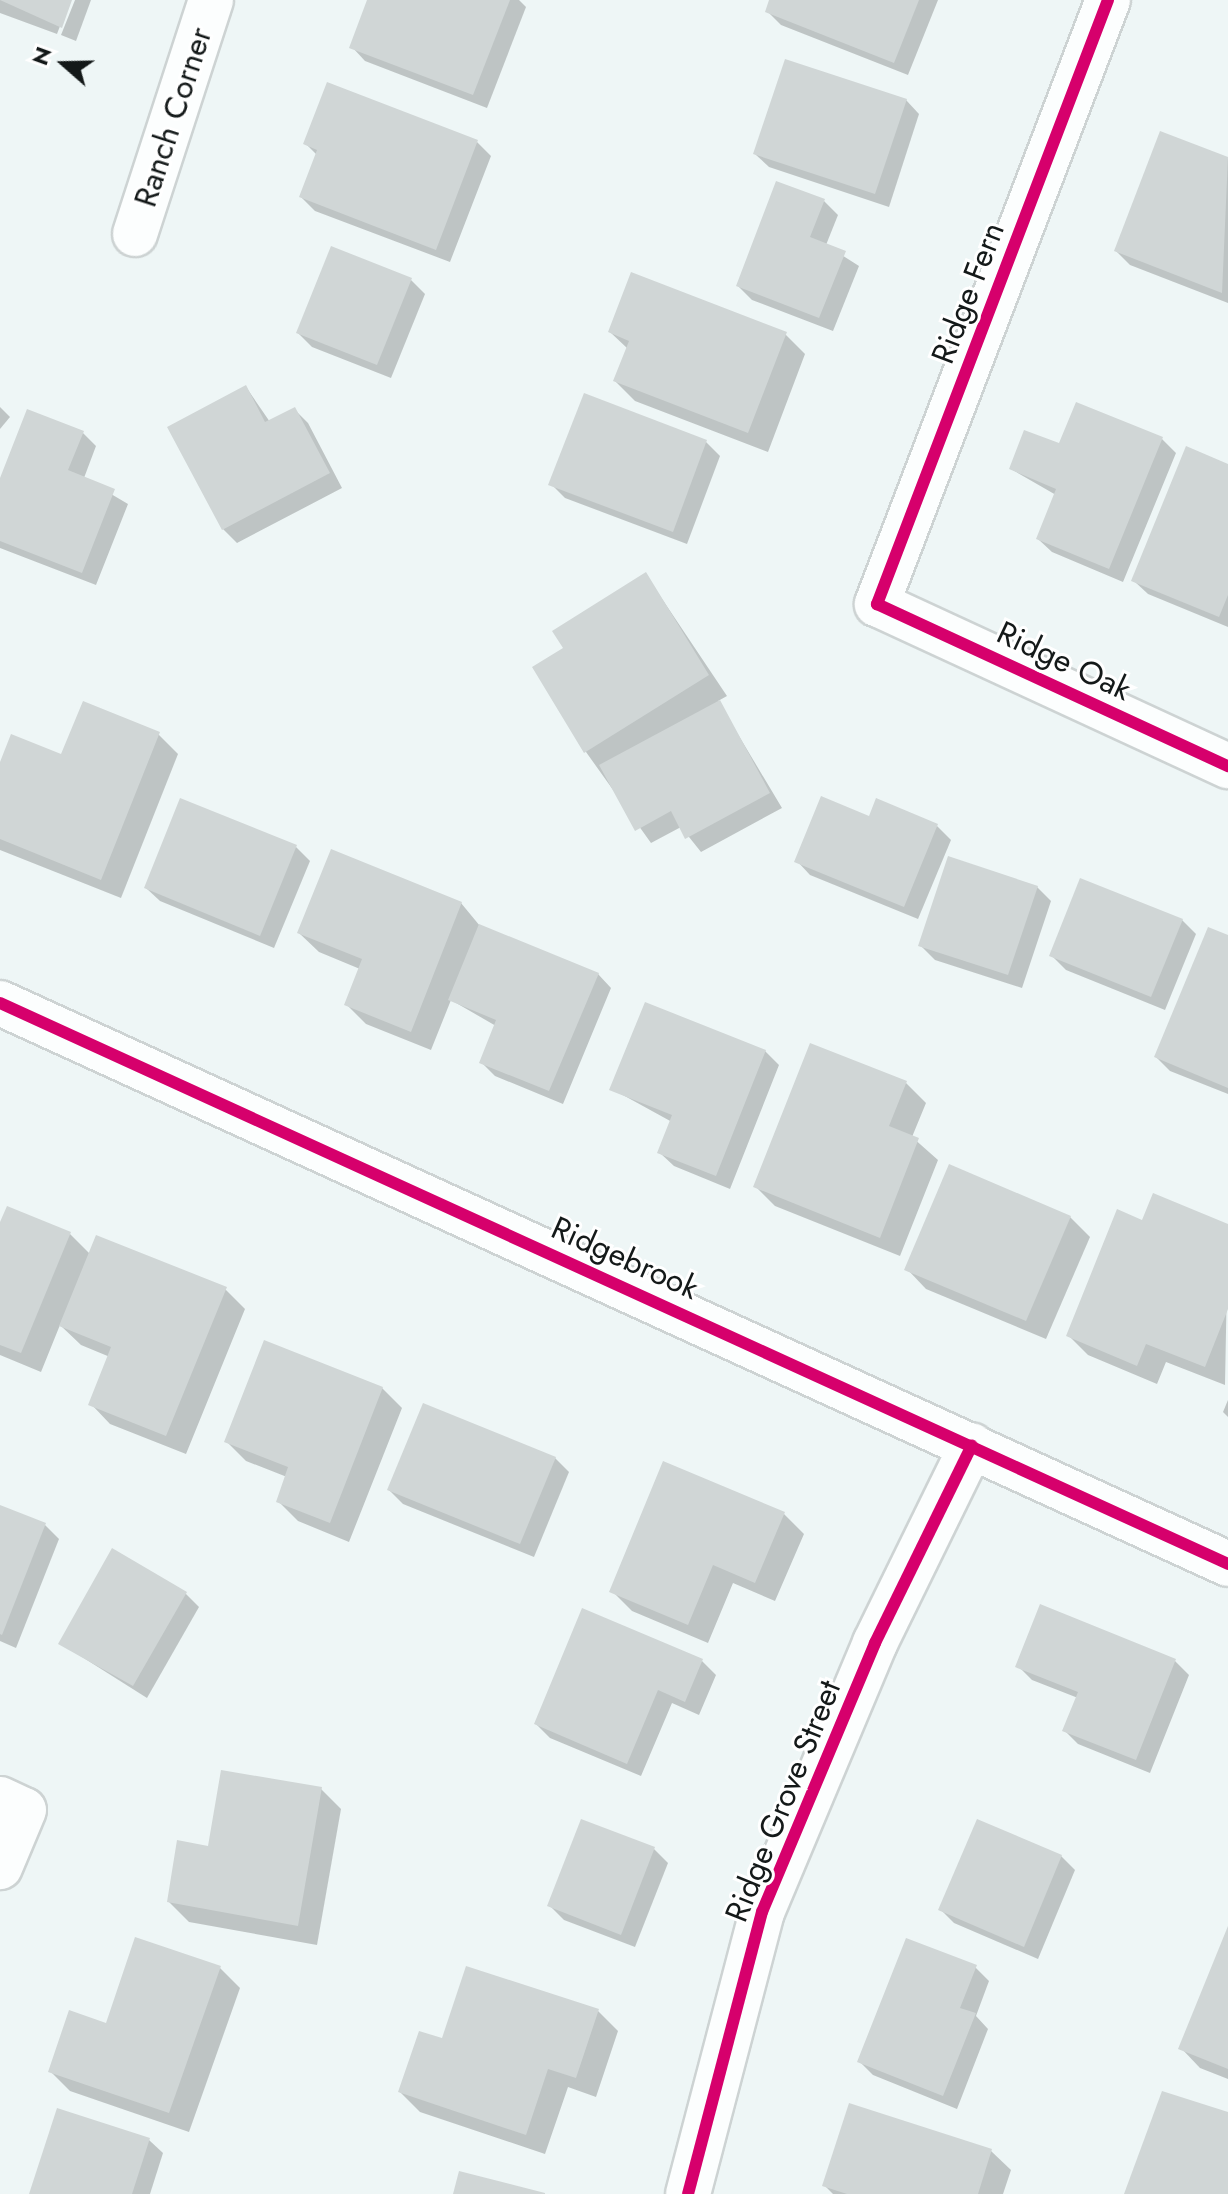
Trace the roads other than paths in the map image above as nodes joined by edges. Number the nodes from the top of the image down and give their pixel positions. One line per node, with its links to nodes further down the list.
1 (211, 0): 3 (street, Ranch Corner)
2 (1108, 0): 4 (street, Ridge Fern)
3 (135, 234)
4 (877, 604): 5 (street, Ridge Oak)
5 (1228, 766)
6 (0, 1003): 7 (street, Ridgebrook)
7 (972, 1445): 8 (street, Ridgebrook); 11 (street, Ridge Grove Street)
8 (1228, 1564)
9 (12, 1805): 10 (street)
10 (0, 1867)
11 (688, 2194)

